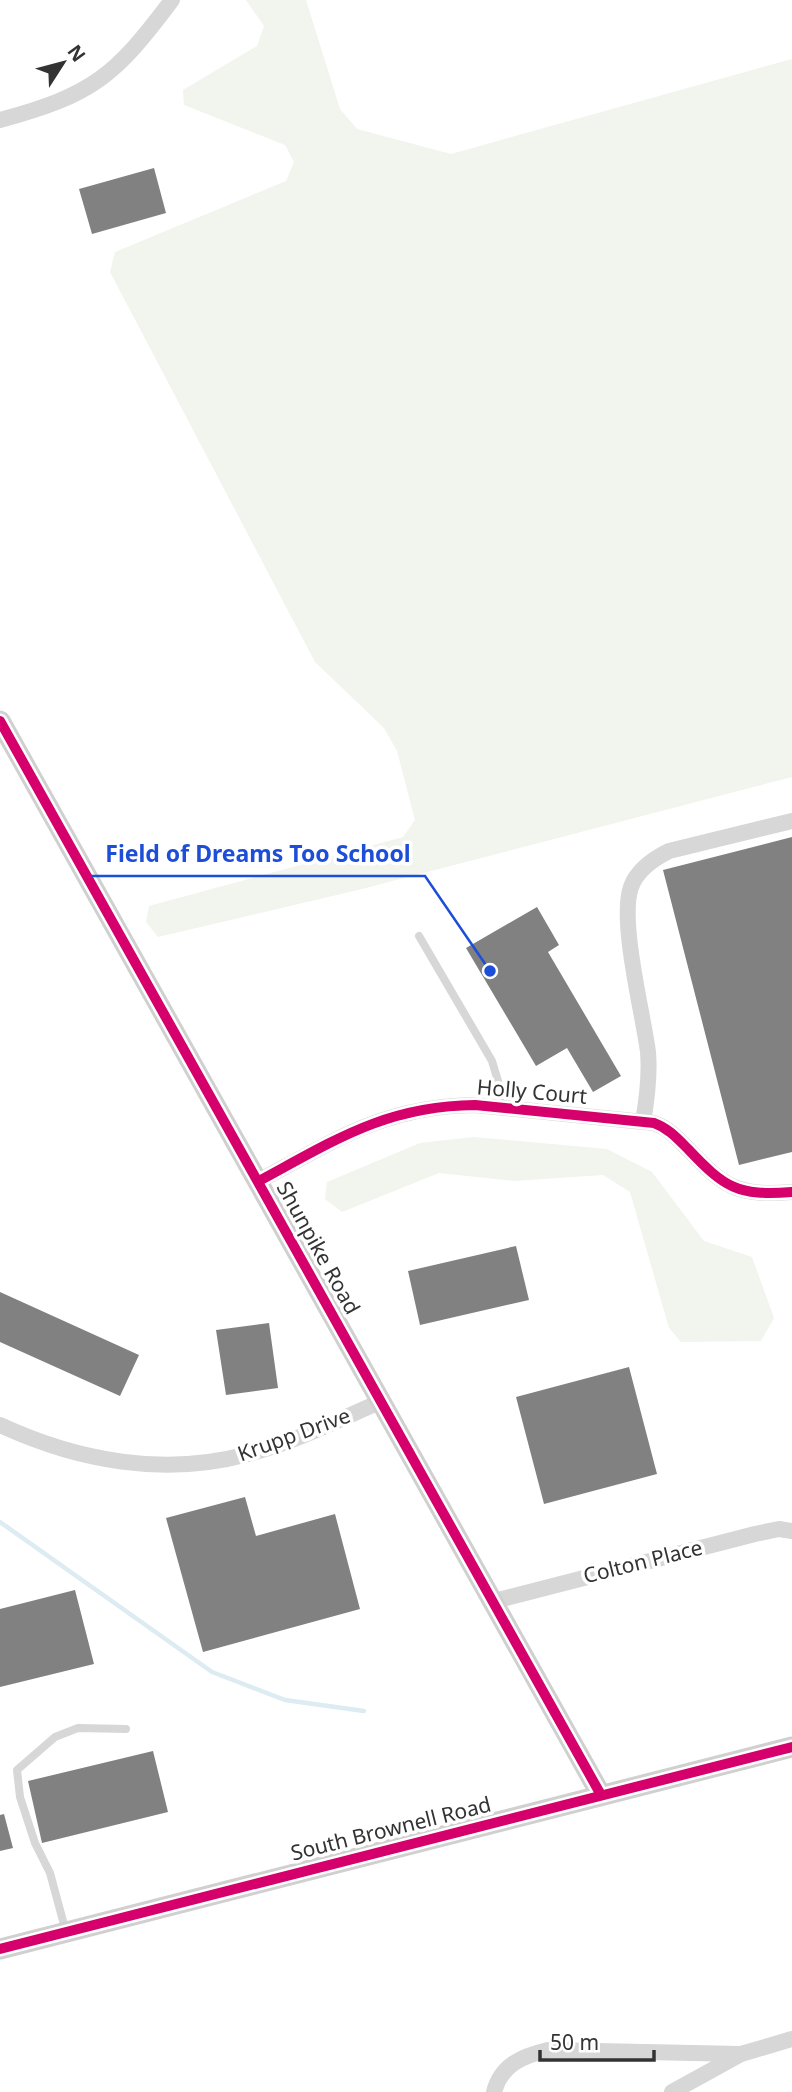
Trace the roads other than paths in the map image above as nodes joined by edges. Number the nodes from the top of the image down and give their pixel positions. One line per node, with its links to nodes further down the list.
1 (172, 0): 2 (street)
2 (0, 120)
3 (0, 721): 8 (street, Shunpike Road)
4 (792, 821): 7 (street)
5 (419, 936): 6 (lane)
6 (500, 1107): 7 (street, Holly Court); 8 (street, Holly Court)
7 (643, 1122): 9 (street, Holly Court)
8 (259, 1181): 10 (street, Shunpike Road)
9 (792, 1192)
10 (382, 1401): 11 (street, Krupp Drive); 13 (street, Shunpike Road)
11 (0, 1425)
12 (792, 1531): 13 (street, Colton Place)
13 (494, 1601): 16 (street, Shunpike Road)
14 (126, 1729): 17 (lane)
15 (792, 1747): 16 (street, South Brownell Road)
16 (601, 1794): 17 (street, South Brownell Road)
17 (66, 1932): 18 (street, South Brownell Road)
18 (0, 1949)
19 (792, 2039): 20 (street)
20 (741, 2053): 21 (street); 22 (street)
21 (494, 2092)
22 (672, 2092)

